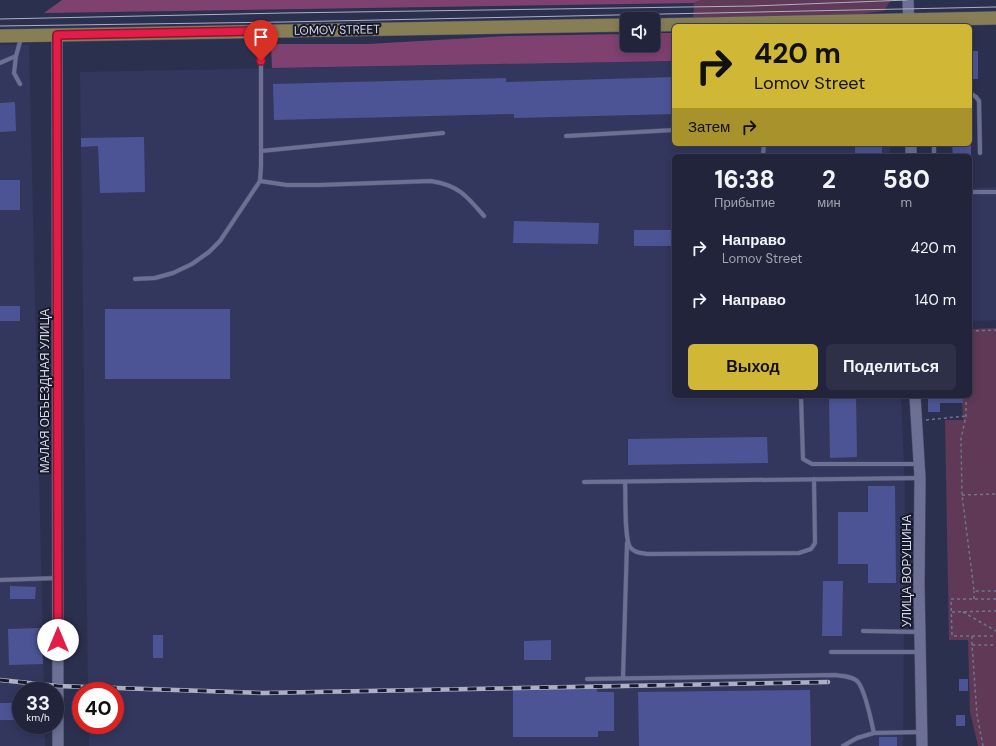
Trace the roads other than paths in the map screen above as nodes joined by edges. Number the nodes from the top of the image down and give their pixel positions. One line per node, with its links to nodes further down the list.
1 (908, 0): 3 (street)
2 (996, 18): 3 (main road)
3 (909, 22): 4 (main road)
4 (772, 24)
5 (620, 25): 8 (main road, LOMOV STREET)
6 (660, 25): 7 (main road)
7 (672, 25)
8 (261, 31): 10 (main road, LOMOV STREET); 19 (lane)
9 (21, 35): 10 (main road, LOMOV STREET); 11 (main road, LOMOV STREET); 12 (lane)
10 (57, 35): 34 (street, МАЛАЯ ОБЪЕЗДНАЯ УЛИЦА)
11 (0, 36)
12 (16, 56): 13 (lane); 14 (lane)
13 (0, 63)
14 (20, 84)
15 (972, 94): 20 (lane)
16 (672, 130): 18 (lane)
17 (443, 133): 19 (lane)
18 (566, 136)
19 (261, 151): 21 (lane)
20 (980, 153)
21 (260, 181): 24 (lane); 25 (lane)
22 (972, 192): 23 (lane)
23 (996, 192)
24 (484, 216)
25 (135, 280)
26 (801, 398): 28 (lane)
27 (915, 398): 28 (street, УЛИЦА ВОРУШИНА)
28 (920, 464): 29 (street, УЛИЦА ВОРУШИНА)
29 (920, 478): 30 (lane); 37 (street, УЛИЦА ВОРУШИНА)
30 (814, 479): 32 (lane); 33 (lane)
31 (584, 482): 32 (lane)
32 (625, 482): 33 (lane)
33 (628, 539): 40 (lane)
34 (58, 578): 35 (lane); 44 (street, МАЛАЯ ОБЪЕЗДНАЯ УЛИЦА)
35 (0, 580)
36 (863, 631): 37 (lane)
37 (920, 632): 39 (street, УЛИЦА ВОРУШИНА)
38 (831, 652): 39 (lane)
39 (920, 652): 42 (street, УЛИЦА ВОРУШИНА)
40 (623, 678): 41 (lane); 43 (lane)
41 (587, 679)
42 (921, 732): 43 (lane); 46 (street, УЛИЦА ВОРУШИНА)
43 (874, 733): 45 (lane)
44 (58, 746)
45 (843, 746)
46 (922, 746)

